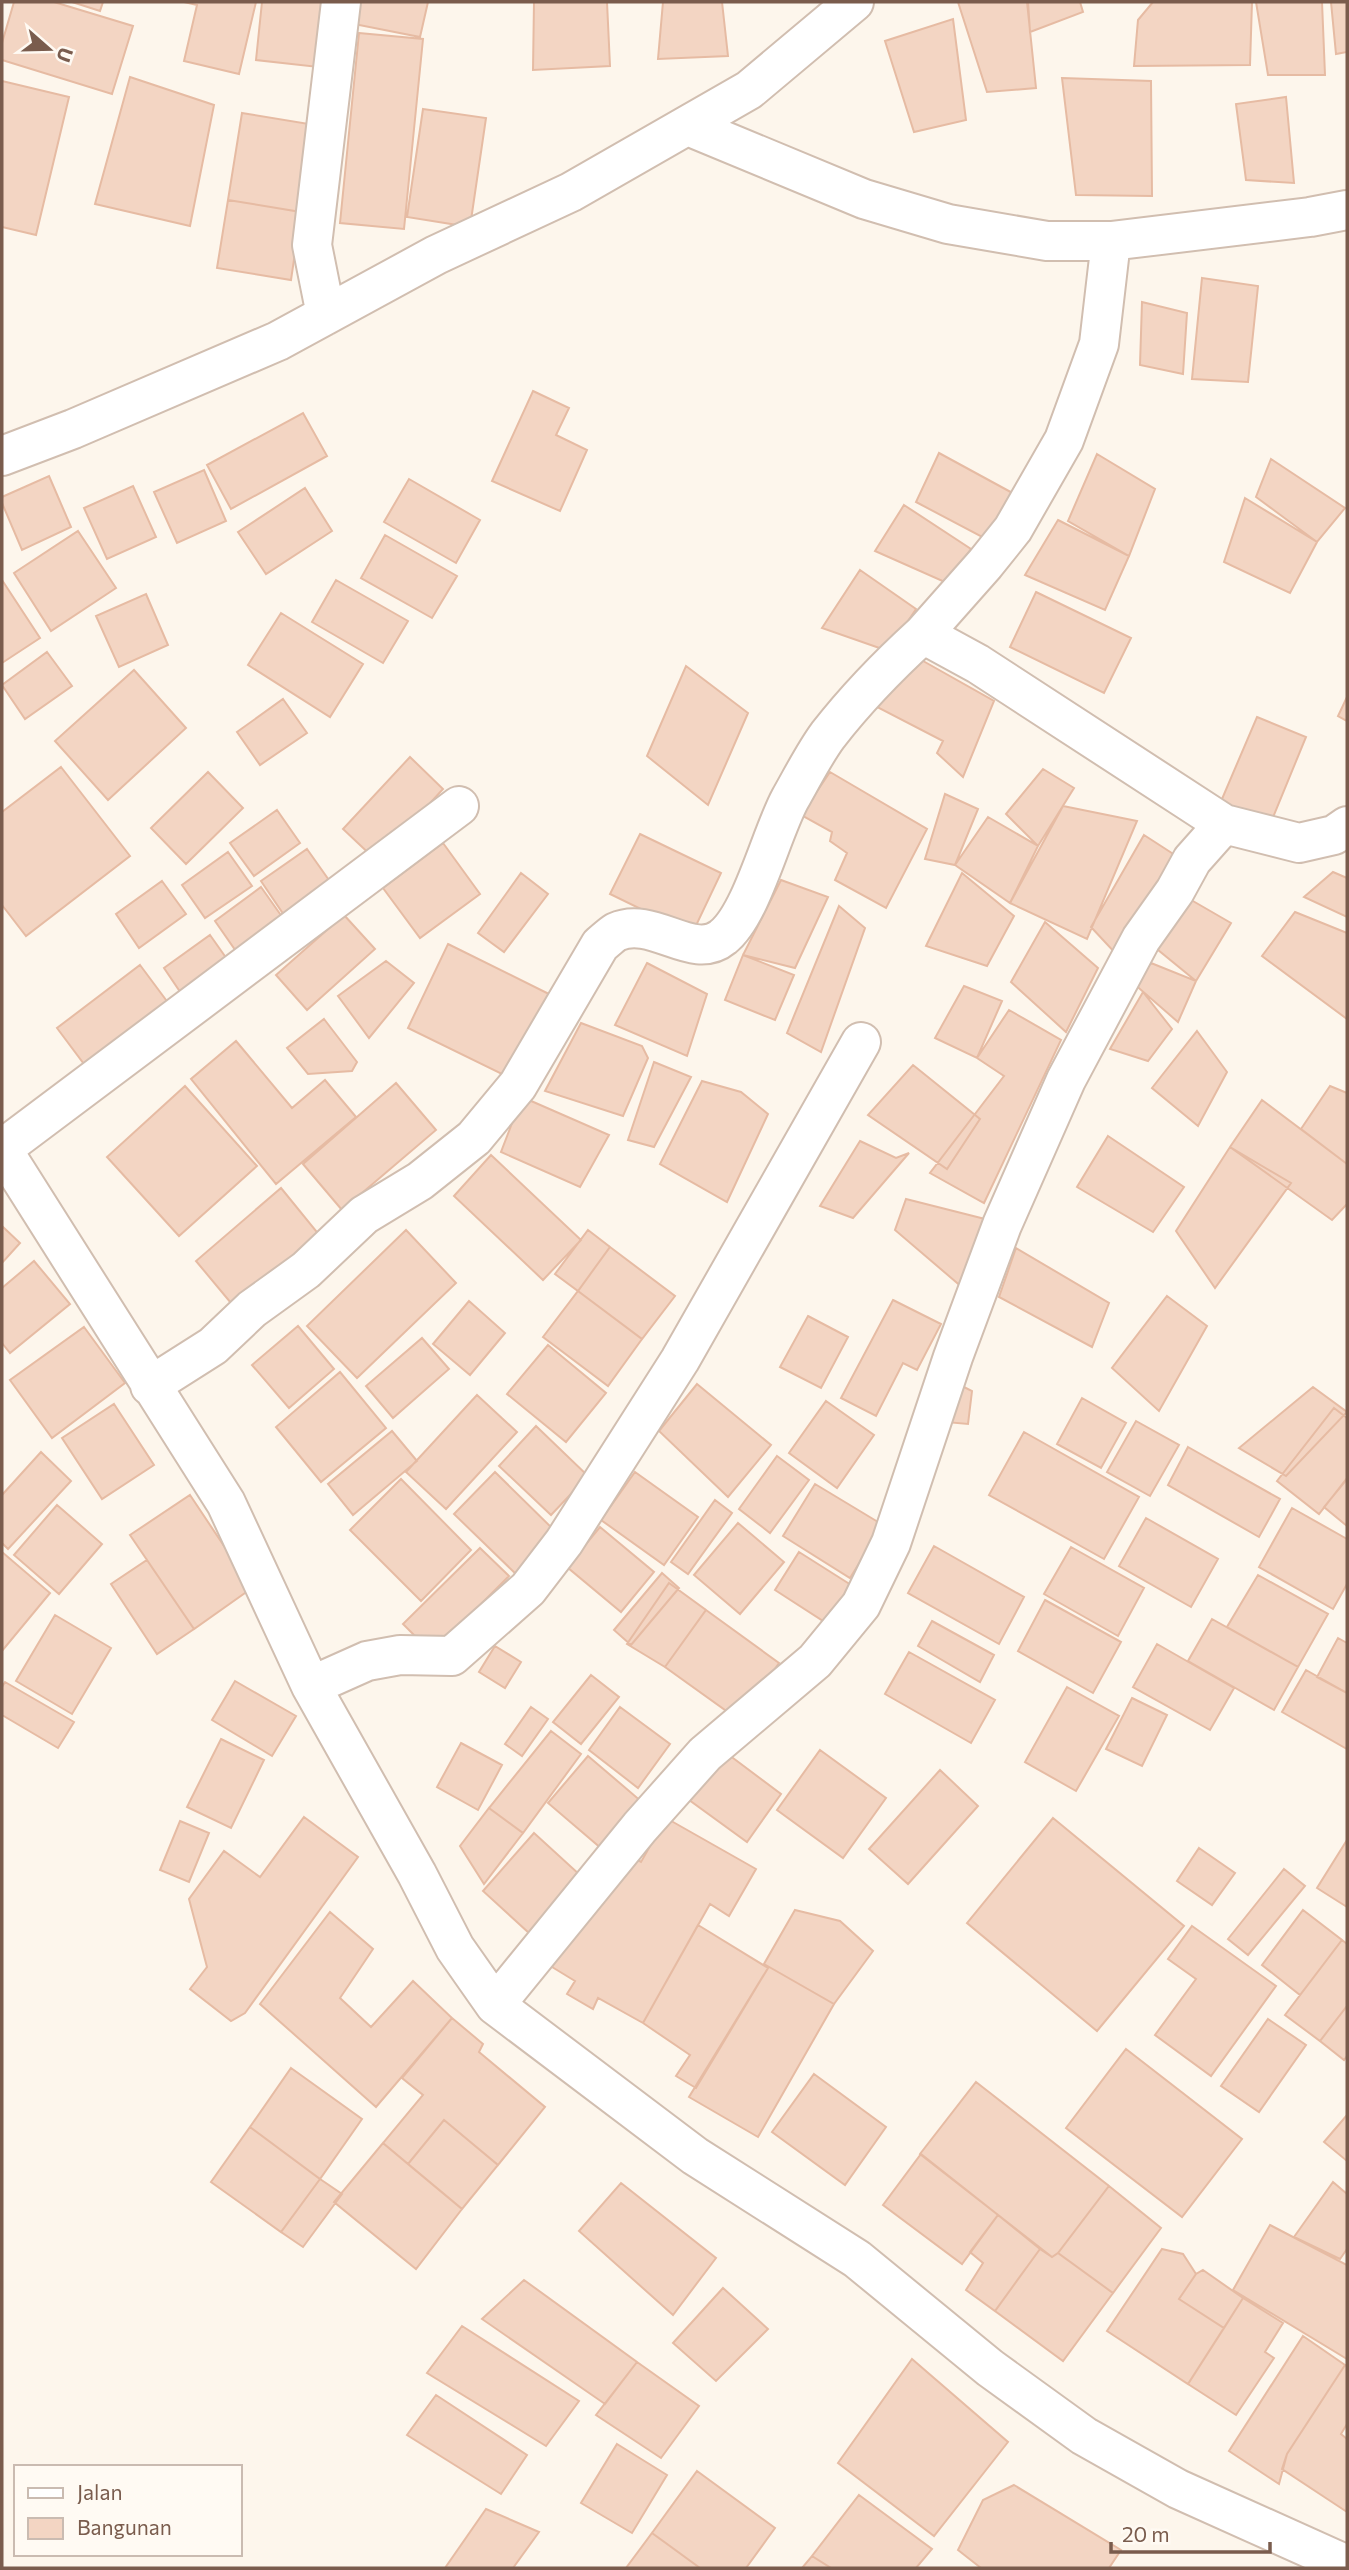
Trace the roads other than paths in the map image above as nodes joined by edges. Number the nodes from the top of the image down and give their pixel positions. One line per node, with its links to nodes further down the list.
1 (341, 2): 6 (street)
2 (854, 2): 3 (street)
3 (688, 126): 5 (street); 6 (street)
4 (1347, 210): 5 (street)
5 (1111, 241): 8 (street)
6 (326, 315): 7 (street)
7 (2, 456)
8 (923, 634): 10 (street); 14 (street)
9 (459, 806): 13 (street)
10 (1224, 824): 11 (street); 16 (street)
11 (1347, 827)
12 (861, 1042): 15 (street)
13 (2, 1149): 14 (street)
14 (150, 1386): 15 (street)
15 (311, 1686): 16 (street)
16 (495, 2005): 17 (street)
17 (1347, 2565)

